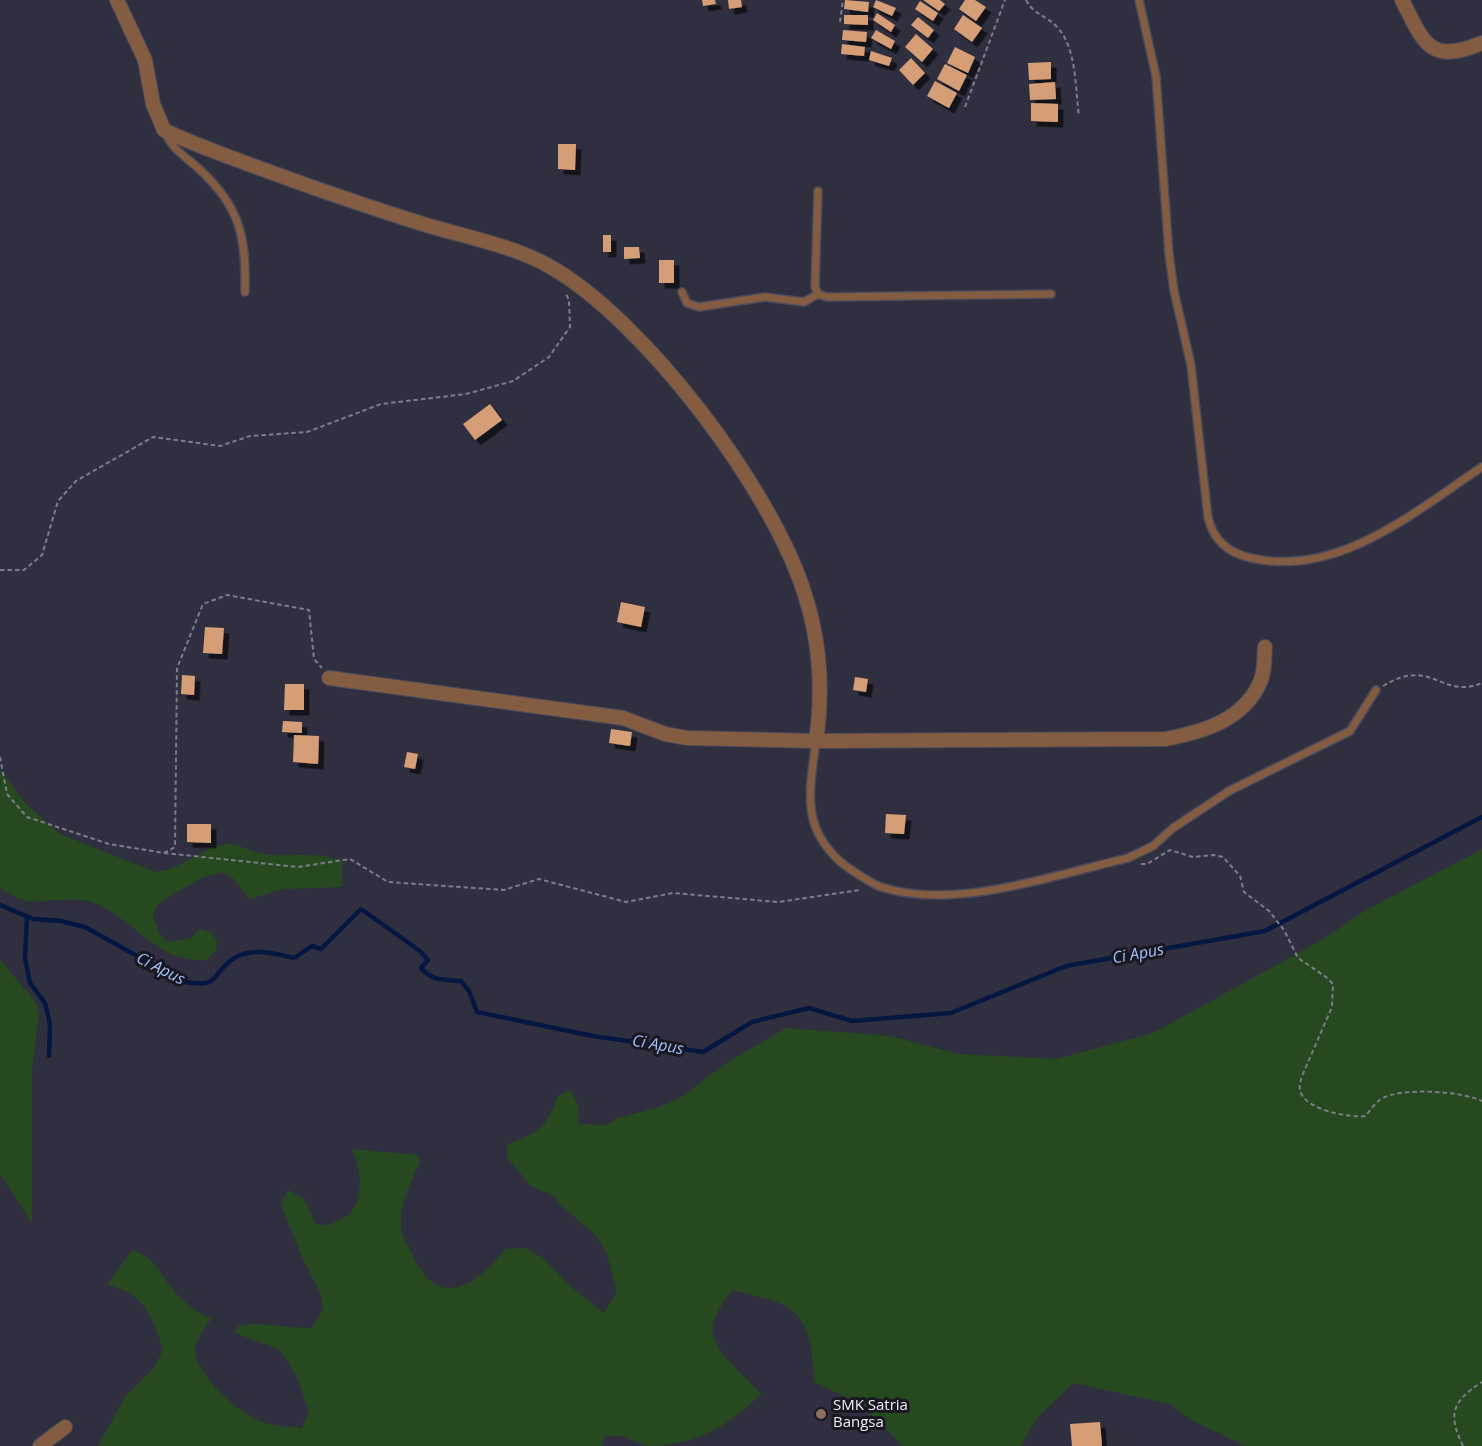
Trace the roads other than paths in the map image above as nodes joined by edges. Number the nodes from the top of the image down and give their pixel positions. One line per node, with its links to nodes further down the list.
1 (117, 0): 5 (street)
2 (1139, 0): 11 (lane)
3 (1402, 0): 4 (street)
4 (1482, 43)
5 (164, 130): 7 (lane); 15 (street)
6 (819, 191): 9 (lane)
7 (245, 292)
8 (682, 292): 9 (lane)
9 (819, 294): 10 (lane)
10 (1052, 294)
11 (1482, 467)
12 (1265, 647): 15 (street)
13 (329, 678): 15 (street)
14 (1376, 690): 15 (lane)
15 (816, 741)
16 (65, 1427): 17 (street)
17 (40, 1446)

